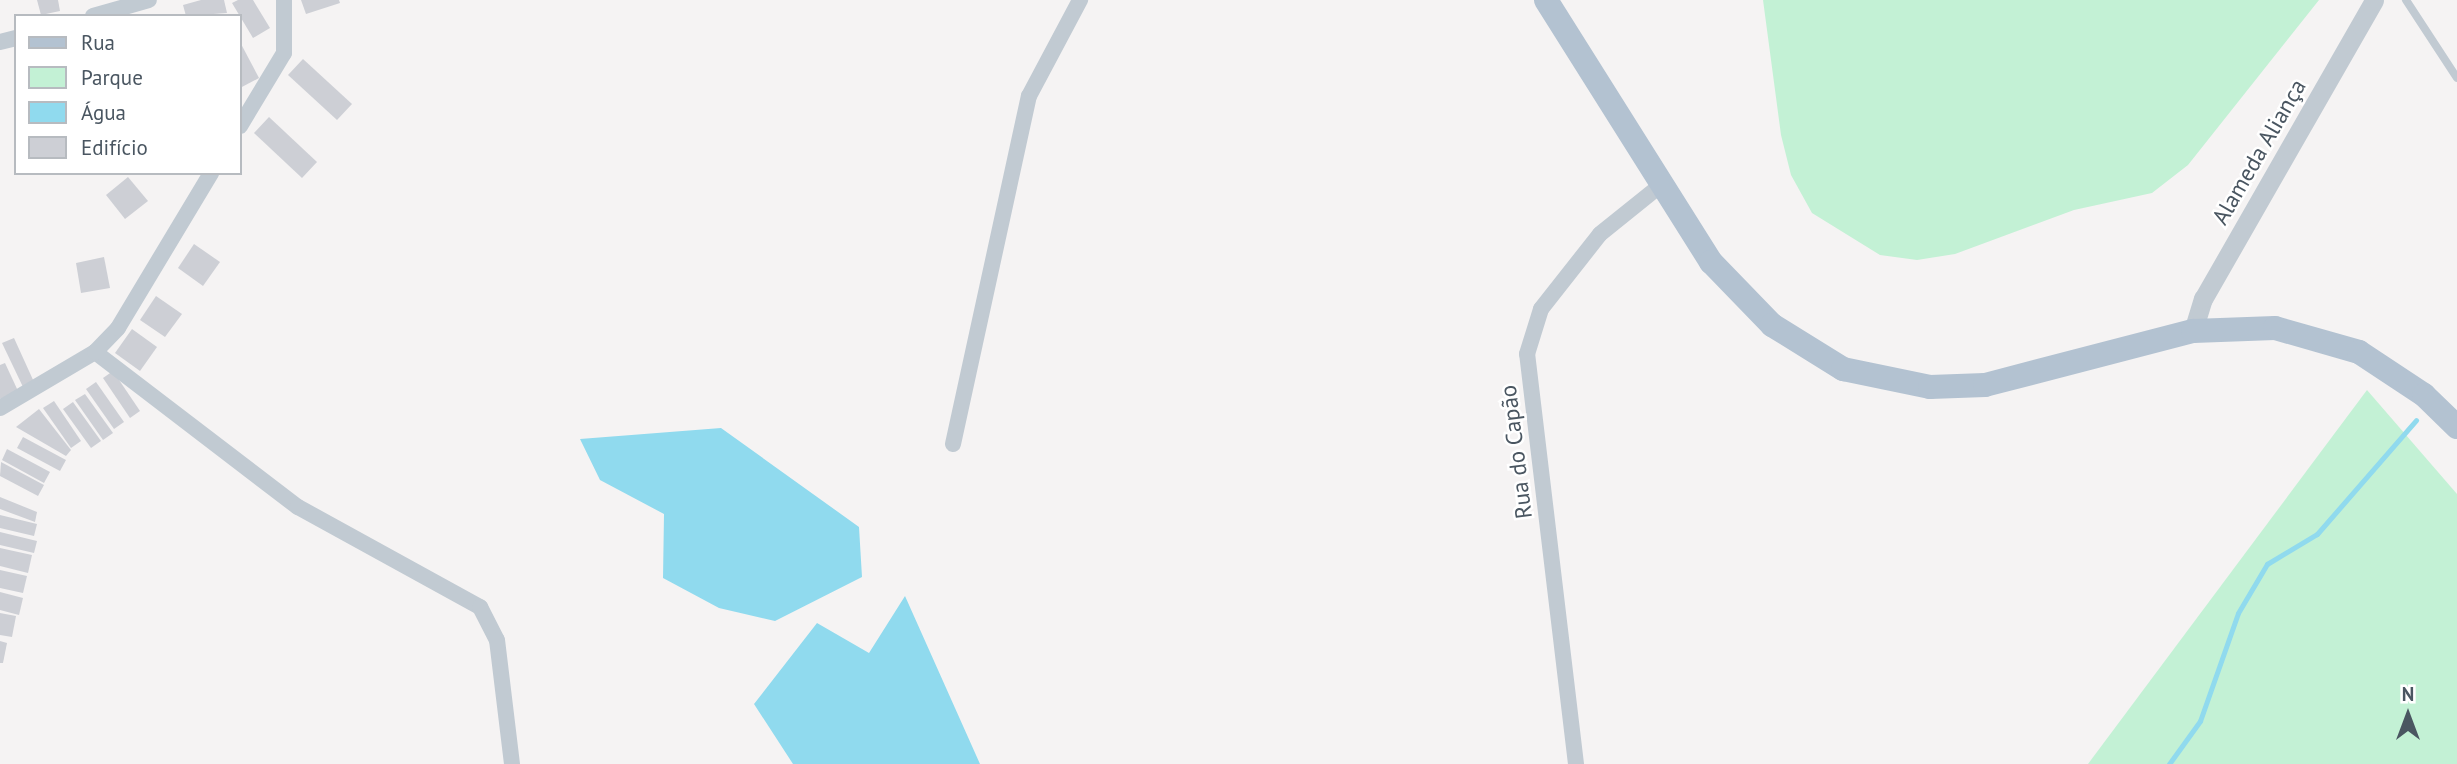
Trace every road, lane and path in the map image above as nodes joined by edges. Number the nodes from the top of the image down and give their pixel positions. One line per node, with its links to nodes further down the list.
1 (149, 0): 7 (street)
2 (284, 0): 9 (street)
3 (1080, 0): 16 (street)
4 (1546, 0): 11 (main road)
5 (2374, 0): 12 (street, Alameda Aliança)
6 (2406, 0): 8 (lane)
7 (100, 14)
8 (2457, 78)
9 (242, 123)
10 (210, 175): 13 (street)
11 (1661, 185): 12 (main road); 18 (street, Rua do Capão)
12 (2193, 331): 15 (main road)
13 (95, 352): 14 (street); 17 (street)
14 (0, 408)
15 (2457, 427)
16 (953, 444)
17 (512, 764)
18 (1576, 764)

